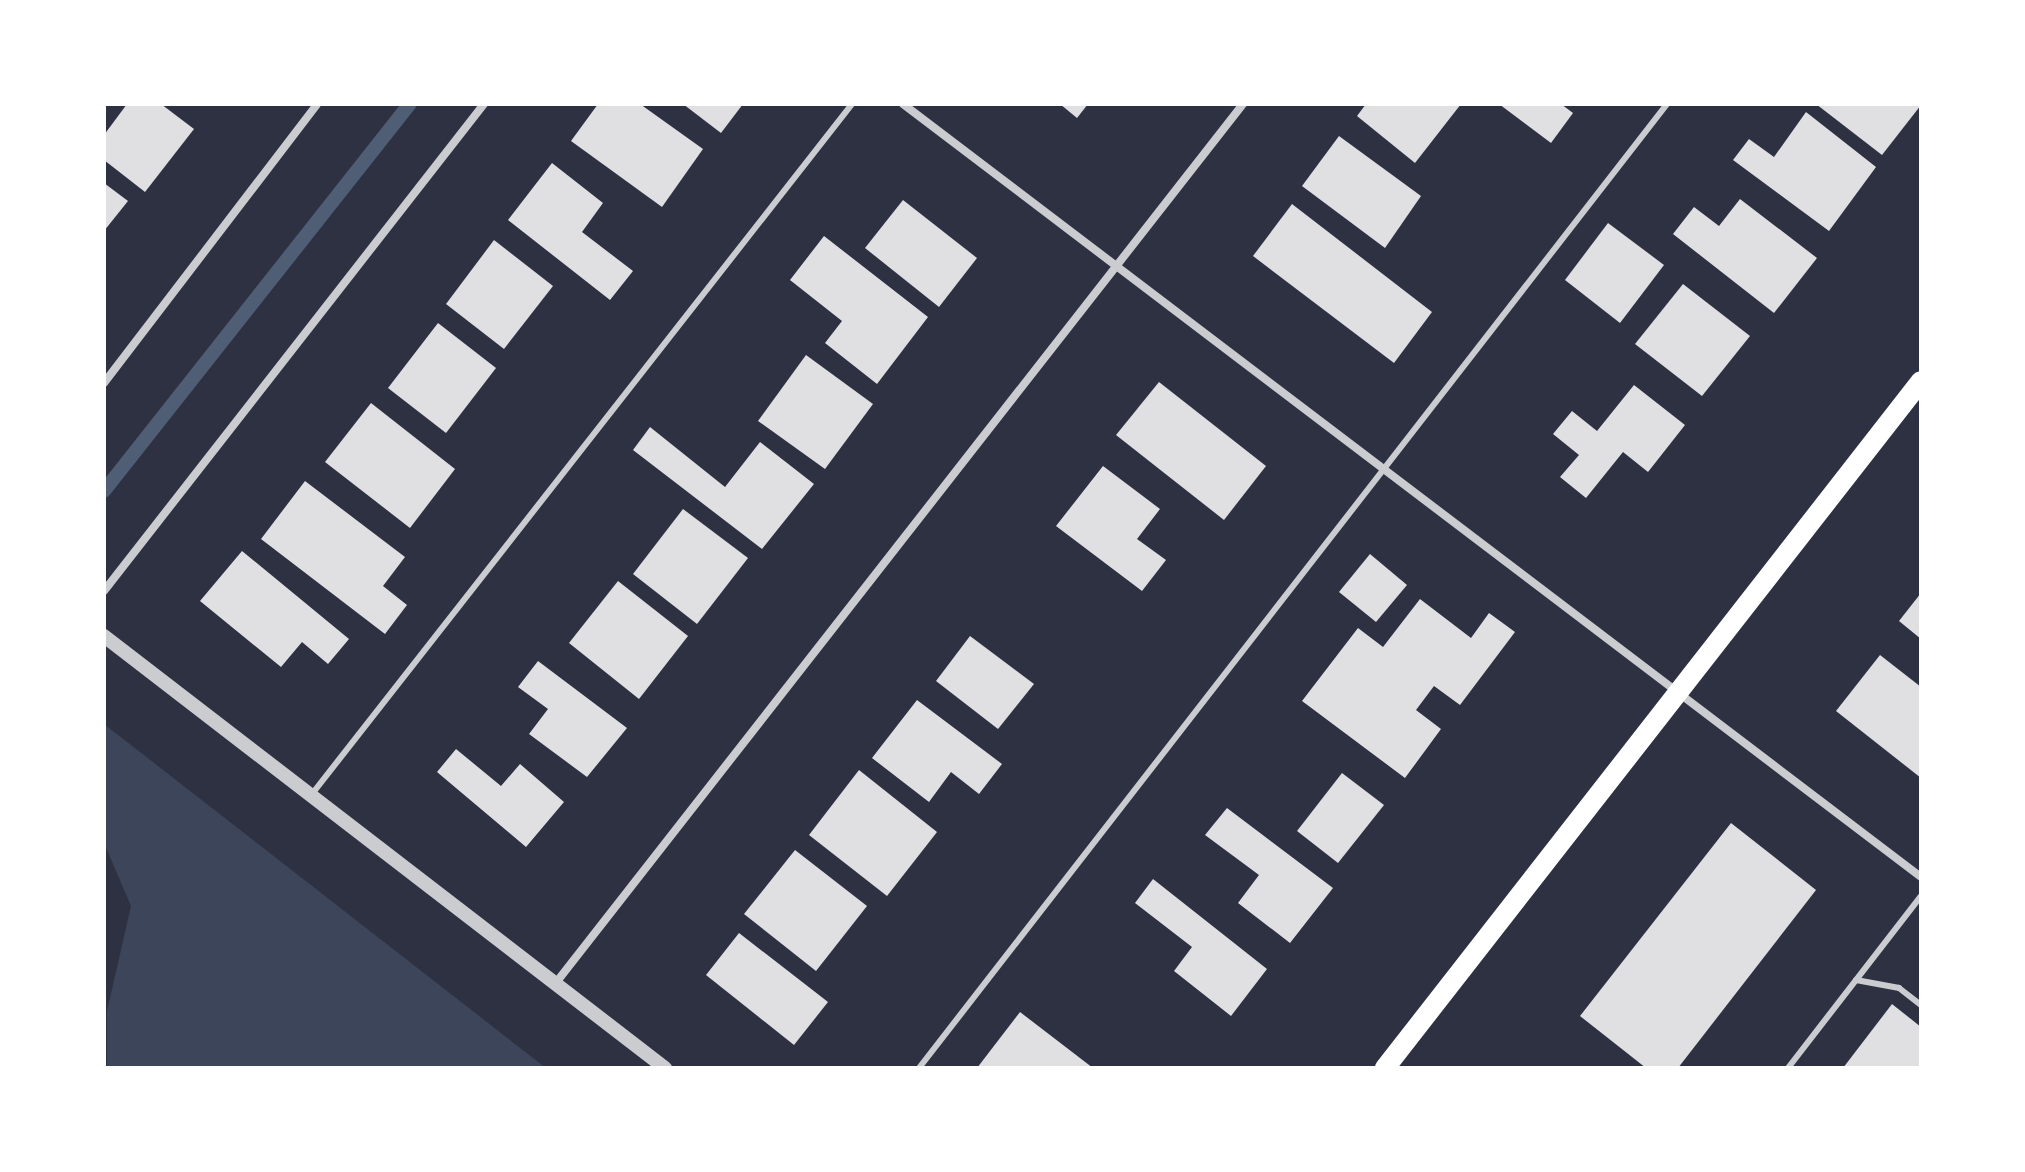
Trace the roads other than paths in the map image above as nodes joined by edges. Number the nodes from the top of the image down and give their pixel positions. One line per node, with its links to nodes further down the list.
1 (317, 104): 9 (street)
2 (484, 104): 11 (street)
3 (852, 104): 14 (lane)
4 (903, 104): 7 (street)
5 (1243, 104): 7 (street)
6 (1667, 104): 10 (lane)
7 (1115, 269): 10 (street); 18 (street)
8 (1921, 381): 13 (main road)
9 (104, 383)
10 (1381, 470): 13 (street); 21 (lane)
11 (104, 591)
12 (104, 636): 14 (street)
13 (1679, 694): 15 (street); 22 (main road)
14 (310, 796): 18 (street)
15 (1921, 877)
16 (1921, 896): 17 (lane)
17 (1856, 980): 19 (lane); 23 (lane)
18 (555, 984): 20 (street)
19 (1921, 1005)
20 (665, 1068)
21 (919, 1068)
22 (1385, 1068)
23 (1788, 1068)

